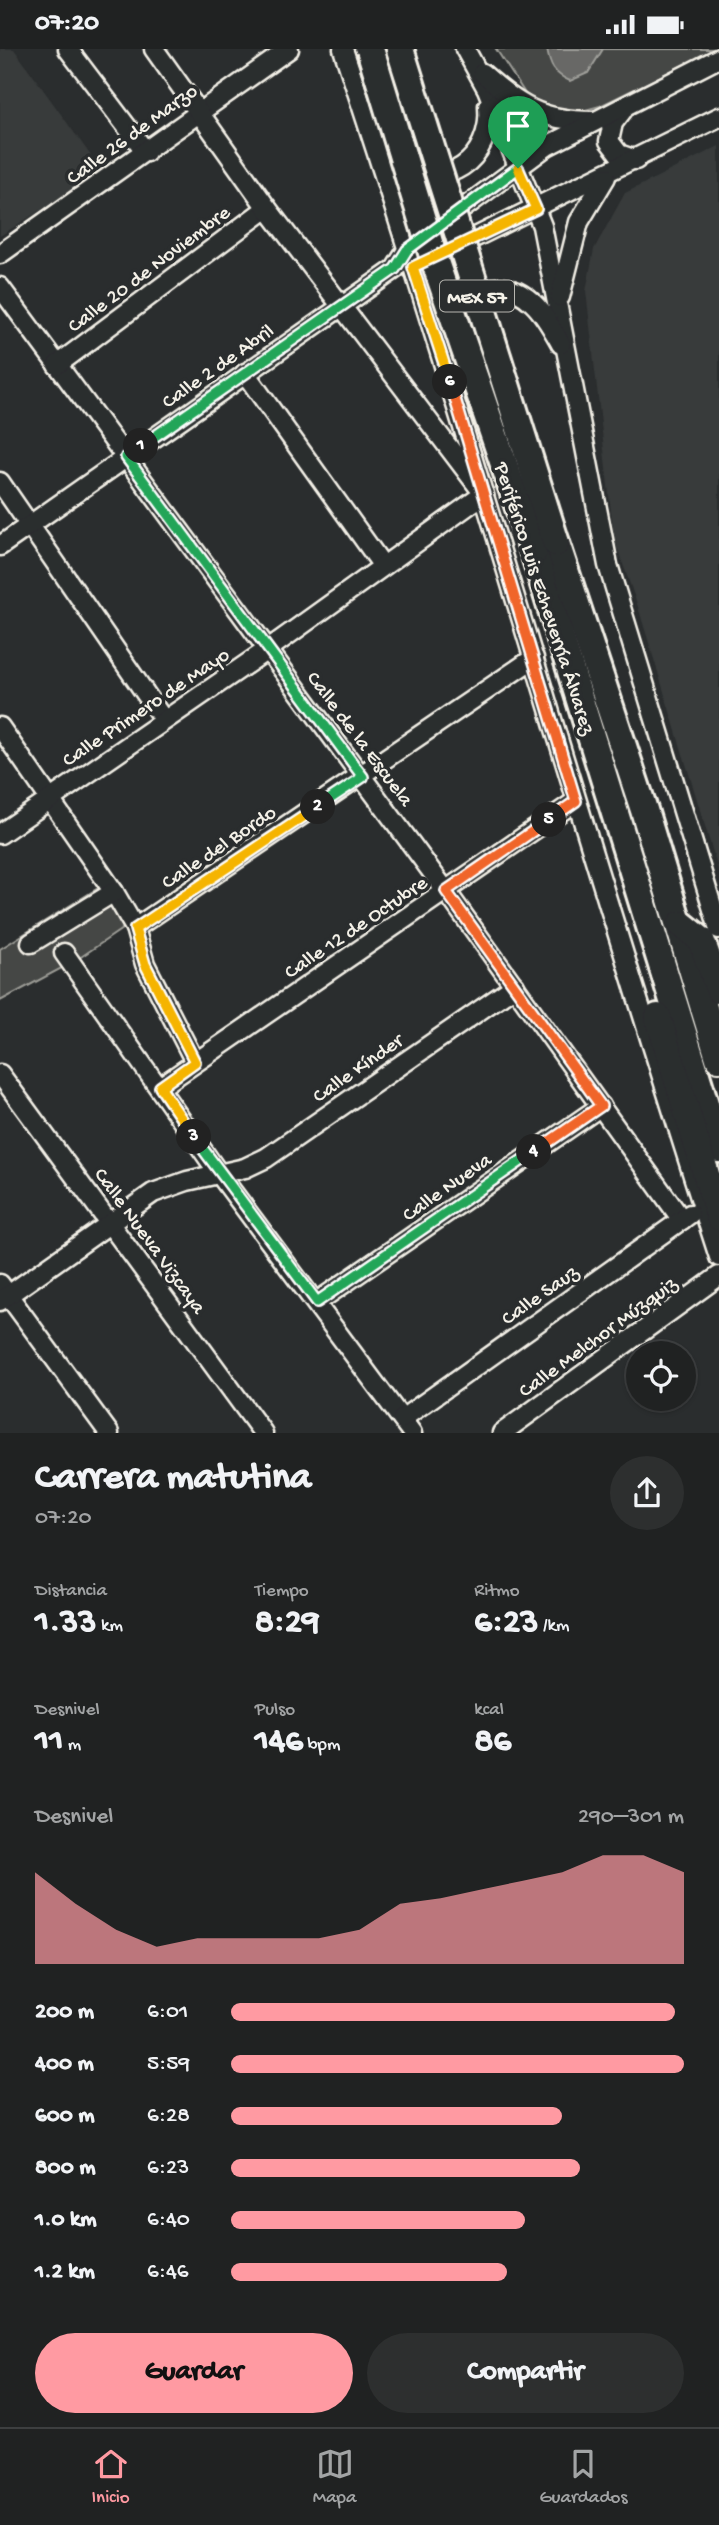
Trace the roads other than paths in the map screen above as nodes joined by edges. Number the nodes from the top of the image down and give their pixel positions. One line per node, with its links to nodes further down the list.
1 (68, 49): 16 (street)
2 (154, 49): 13 (street)
3 (289, 49): 13 (street, Calle 26 de Marzo)
4 (343, 49): 11 (street)
5 (370, 49): 38 (highway, Periférico Luis Echeverría Álvarez / MEX 57, bridge)
6 (400, 49): 38 (highway, Periférico Luis Echeverría Álvarez / MEX 57, bridge)
7 (465, 49): 9 (street)
8 (719, 58): 12 (street, Calle 2 de Abril)
9 (475, 67): 10 (street); 15 (street)
10 (487, 89): 11 (street); 18 (street)
11 (359, 98): 22 (street)
12 (625, 108): 15 (street, Calle 2 de Abril); 17 (street)
13 (198, 112): 16 (street, Calle 26 de Marzo); 20 (street)
14 (719, 117): 17 (street, Calle 2 de Abril)
15 (597, 121): 18 (street, Calle 2 de Abril)
16 (146, 152): 23 (street, Calle 26 de Marzo)
17 (636, 160): 19 (street, Calle 2 de Abril)
18 (518, 168): 21 (street); 22 (street, Calle 2 de Abril)
19 (608, 174): 21 (street, Calle 2 de Abril); 27 (street)
20 (267, 208): 28 (street); 30 (street, Calle 20 de Noviembre)
21 (536, 209): 24 (street, Calle 2 de Abril); 27 (street)
22 (407, 250): 24 (street); 25 (street, Calle 2 de Abril)
23 (0, 254)
24 (413, 267): 25 (street, Calle 2 de Abril); 32 (street)
25 (395, 269): 28 (street, Calle 2 de Abril)
26 (0, 287): 30 (street, Calle de la Escuela)
27 (559, 302): 29 (street)
28 (341, 304): 31 (street, Calle 2 de Abril); 35 (street)
29 (567, 353): 32 (street); 53 (street)
30 (57, 365): 33 (street, Calle de la Escuela)
31 (245, 373): 33 (street, Calle 2 de Abril); 39 (street)
32 (448, 377): 35 (street)
33 (126, 457): 36 (street, Calle 2 de Abril); 40 (street, Calle de la Escuela)
34 (0, 482): 36 (street)
35 (484, 495): 39 (street, Calle Primero de Mayo); 41 (street)
36 (31, 523): 37 (street, Calle 2 de Abril); 42 (street)
37 (0, 546)
38 (545, 547): 48 (highway, Periférico Luis Echeverría Álvarez / MEX 57); 51 (highway, Periférico Luis Echeverría Álvarez / MEX 57)
39 (383, 566): 40 (street, Calle Primero de Mayo)
40 (267, 650): 42 (street, Calle Primero de Mayo); 44 (street, Calle de la Escuela)
41 (534, 658): 44 (street, Calle del Bordo); 46 (street)
42 (163, 719): 45 (street, Calle Primero de Mayo)
43 (0, 727): 45 (street)
44 (363, 777): 50 (street, Calle de la Escuela); 52 (street, Calle del Bordo)
45 (50, 799): 47 (street, Calle Primero de Mayo); 49 (street)
46 (576, 801): 50 (street, Calle 12 de Octubre); 65 (street)
47 (0, 834)
48 (625, 851): 63 (highway, Periférico Luis Echeverría Álvarez / MEX 57); 65 (highway)
49 (114, 891): 52 (street); 54 (street)
50 (446, 891): 56 (street, Calle de la Escuela); 59 (street, Calle 12 de Octubre)
51 (677, 921): 57 (highway); 58 (highway, Periférico Luis Echeverría Álvarez / MEX 57)
52 (135, 929): 59 (street)
53 (719, 929)
54 (31, 943)
55 (64, 953): 61 (street)
56 (515, 986): 62 (street, Calle de la Escuela); 64 (street, Calle Kínder)
57 (719, 990)
58 (719, 1058)
59 (195, 1062): 61 (street, Calle 12 de Octubre)
60 (0, 1074): 67 (street, Calle Nueva Vizcaya)
61 (160, 1087): 64 (street)
62 (601, 1106): 66 (street, Calle de la Escuela); 71 (street, Calle Nueva)
63 (719, 1149)
64 (220, 1175): 67 (street, Calle Kínder); 71 (street)
65 (711, 1211): 66 (street, Calle Sauz); 68 (street)
66 (682, 1220): 72 (street, Calle Sauz)
67 (110, 1222): 70 (street, Calle Kínder); 74 (street, Calle Nueva Vizcaya)
68 (719, 1257)
69 (719, 1276): 75 (street, Calle Melchor Múzquiz)
70 (3, 1293): 73 (street)
71 (317, 1302): 72 (street)
72 (407, 1426)
73 (109, 1433)
74 (263, 1433)
75 (502, 1433)

